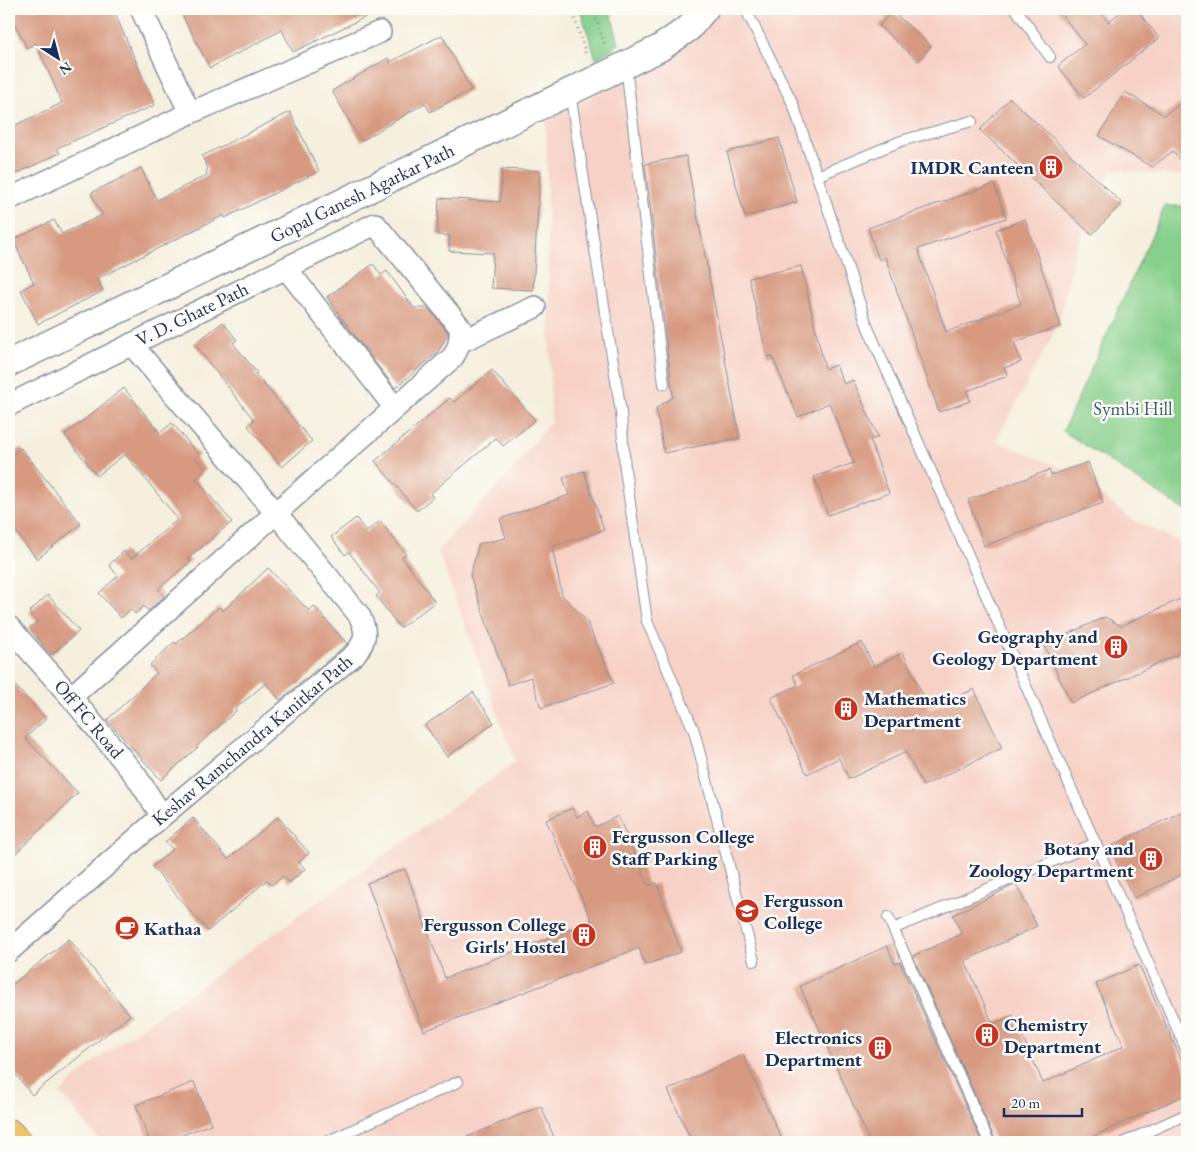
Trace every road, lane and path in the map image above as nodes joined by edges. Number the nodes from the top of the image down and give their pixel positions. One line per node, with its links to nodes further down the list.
1 (141, 9): 11 (street)
2 (572, 9): 9 (path)
3 (594, 9): 9 (path)
4 (705, 9): 9 (street, Gopal Ganesh Agarkar Path)
5 (744, 9): 13 (lane)
6 (1016, 9): 8 (lane)
7 (380, 32): 11 (street)
8 (1050, 57)
9 (615, 70): 10 (street, Gopal Ganesh Agarkar Path); 20 (lane)
10 (570, 92): 19 (street, Gopal Ganesh Agarkar Path); 31 (lane)
11 (190, 114): 14 (street)
12 (972, 121): 13 (lane)
13 (817, 176): 27 (lane)
14 (9, 199)
15 (286, 268): 17 (street, V. D. Ghate Path); 18 (street, V. D. Ghate Path); 22 (street)
16 (535, 307): 17 (street)
17 (460, 342): 22 (street)
18 (131, 344): 21 (street, V. D. Ghate Path); 23 (street, Keshav Ramchandra Kanitkar Path)
19 (9, 362)
20 (664, 384)
21 (9, 405)
22 (394, 408): 23 (street)
23 (276, 513): 25 (street); 26 (street, Keshav Ramchandra Kanitkar Path)
24 (9, 627): 25 (street, Off FC Road)
25 (71, 697): 26 (street, Off FC Road)
26 (162, 816): 30 (street, Keshav Ramchandra Kanitkar Path)
27 (1096, 843): 29 (lane); 32 (lane)
28 (888, 916): 29 (lane)
29 (893, 929): 38 (lane)
30 (9, 951)
31 (754, 961)
32 (1187, 1051)
33 (458, 1082): 37 (lane)
34 (1187, 1114): 39 (lane)
35 (9, 1133): 36 (main road)
36 (18, 1142)
37 (326, 1142)
38 (989, 1142)
39 (1125, 1142)

